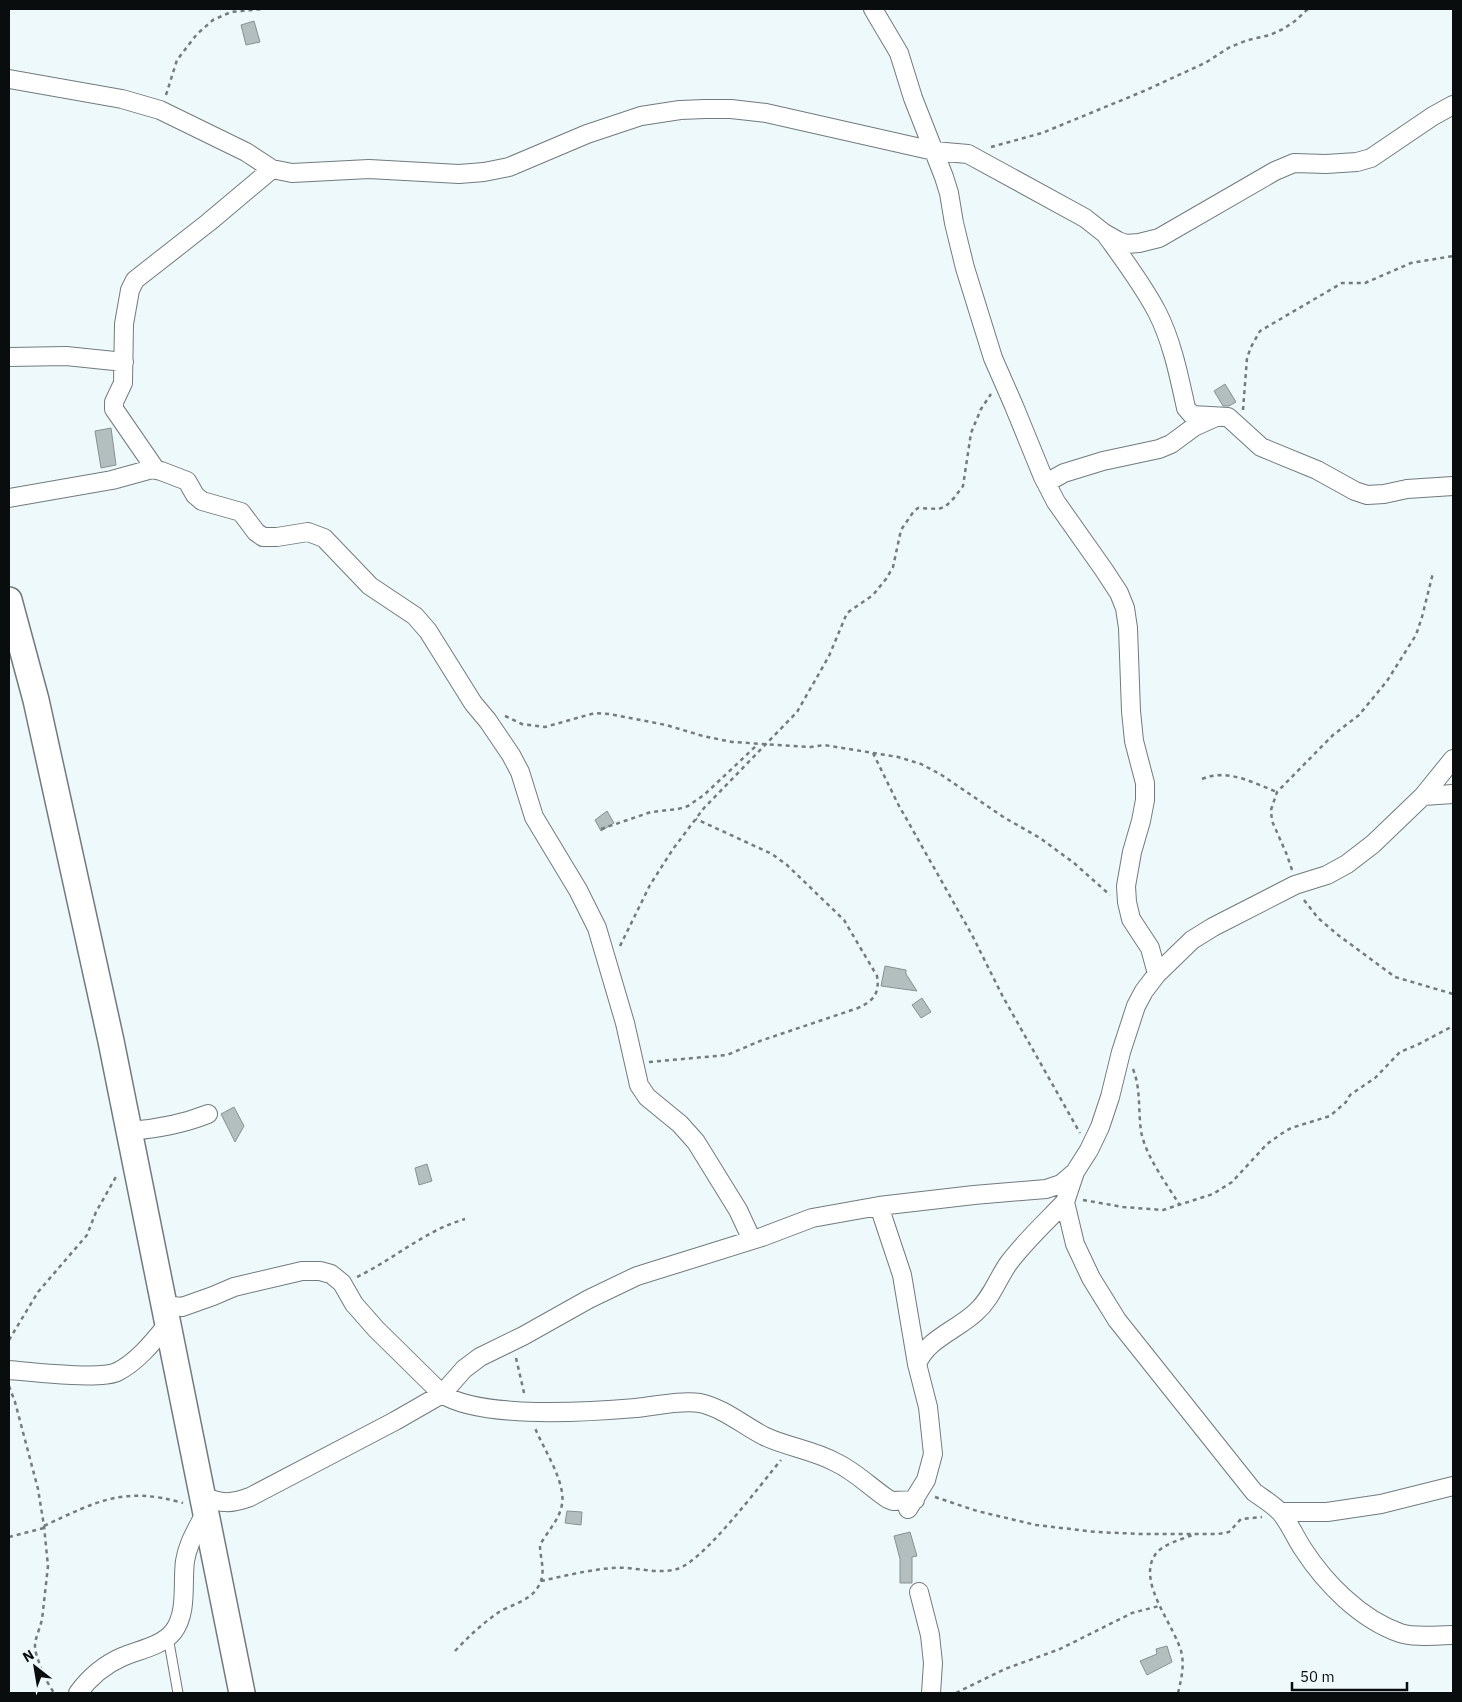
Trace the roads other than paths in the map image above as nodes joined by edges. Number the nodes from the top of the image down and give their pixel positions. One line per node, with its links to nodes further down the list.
1 (873, 9): 4 (street)
2 (9, 79): 5 (street)
3 (1453, 105): 6 (street)
4 (934, 150): 5 (street); 6 (street); 11 (street)
5 (272, 170): 8 (street)
6 (1104, 233): 9 (street)
7 (9, 357): 8 (street)
8 (124, 362): 10 (street)
9 (1218, 416): 11 (street); 12 (street)
10 (156, 470): 13 (street); 24 (street)
11 (1046, 483): 18 (street)
12 (1453, 486)
13 (9, 498)
14 (10, 606): 20 (street)
15 (1453, 759): 17 (street)
16 (1453, 794): 17 (street)
17 (1423, 796): 18 (street)
18 (1157, 974): 21 (street)
19 (208, 1114): 20 (street)
20 (131, 1139): 25 (street)
21 (1075, 1172): 22 (street); 23 (street)
22 (1066, 1199): 26 (street); 31 (street)
23 (879, 1206): 24 (street); 26 (street)
24 (752, 1240): 28 (street)
25 (166, 1315): 27 (street); 28 (street); 30 (street)
26 (917, 1364): 28 (street)
27 (9, 1370)
28 (442, 1394): 30 (street)
29 (1453, 1486): 31 (street)
30 (205, 1504): 34 (street); 37 (street)
31 (1280, 1512): 33 (street)
32 (919, 1592): 38 (street)
33 (1453, 1635)
34 (168, 1637): 35 (street); 36 (lane)
35 (78, 1693)
36 (178, 1693)
37 (242, 1693)
38 (931, 1693)

